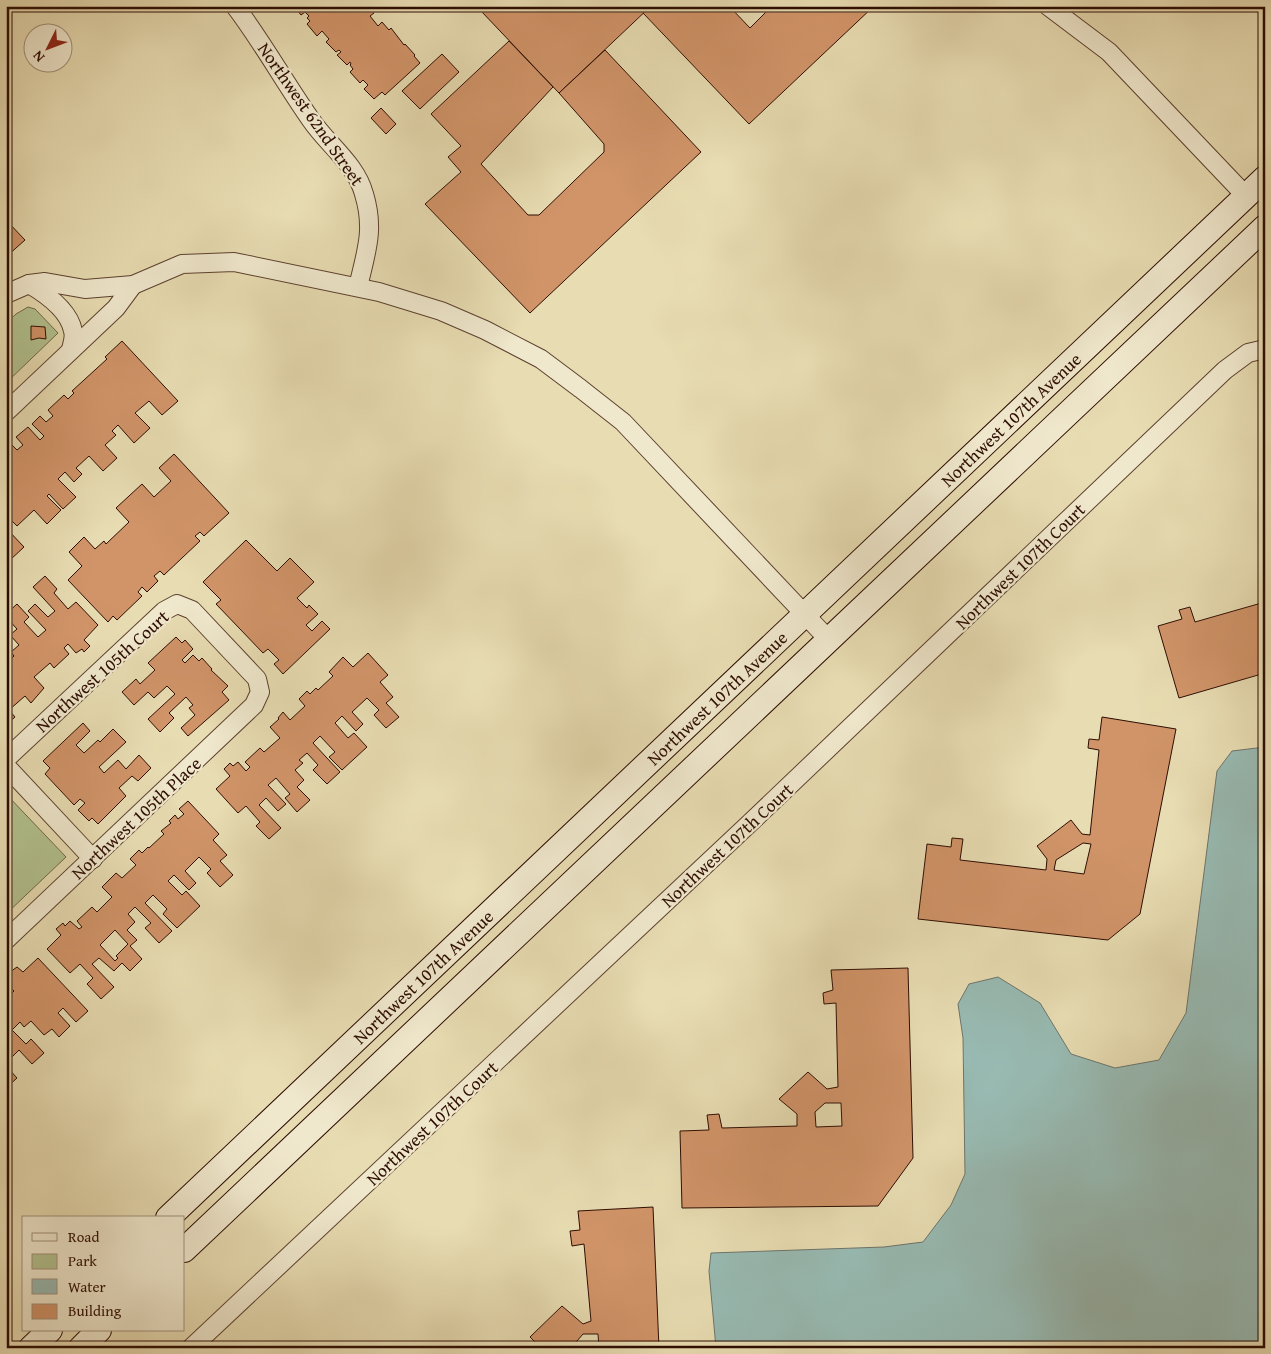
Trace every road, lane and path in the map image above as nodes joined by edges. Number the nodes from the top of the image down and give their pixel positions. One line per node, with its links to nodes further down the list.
1 (235, 6): 8 (street, Northwest 62nd Street)
2 (1048, 6): 4 (street)
3 (1265, 178): 4 (main road, Northwest 107th Avenue)
4 (1246, 196): 13 (main road, Northwest 107th Avenue)
5 (1265, 227): 14 (main road, Northwest 107th Avenue)
6 (29, 284): 7 (street); 9 (street); 11 (street)
7 (133, 285): 8 (street); 11 (street)
8 (358, 287): 13 (street)
9 (6, 294)
10 (1265, 349): 26 (street, Northwest 107th Court)
11 (71, 350): 12 (street)
12 (6, 412)
13 (805, 614): 14 (street); 20 (main road, Northwest 107th Avenue)
14 (829, 640): 21 (main road, Northwest 107th Avenue)
15 (260, 692): 16 (street, Northwest 105th Court); 18 (street, Northwest 105th Place)
16 (6, 759)
17 (6, 766): 18 (street)
18 (93, 859): 19 (street, Northwest 105th Place)
19 (6, 940)
20 (170, 1216)
21 (185, 1249)
22 (48, 1332): 24 (main road)
23 (97, 1332): 25 (main road)
24 (31, 1348)
25 (81, 1348)
26 (191, 1348)

